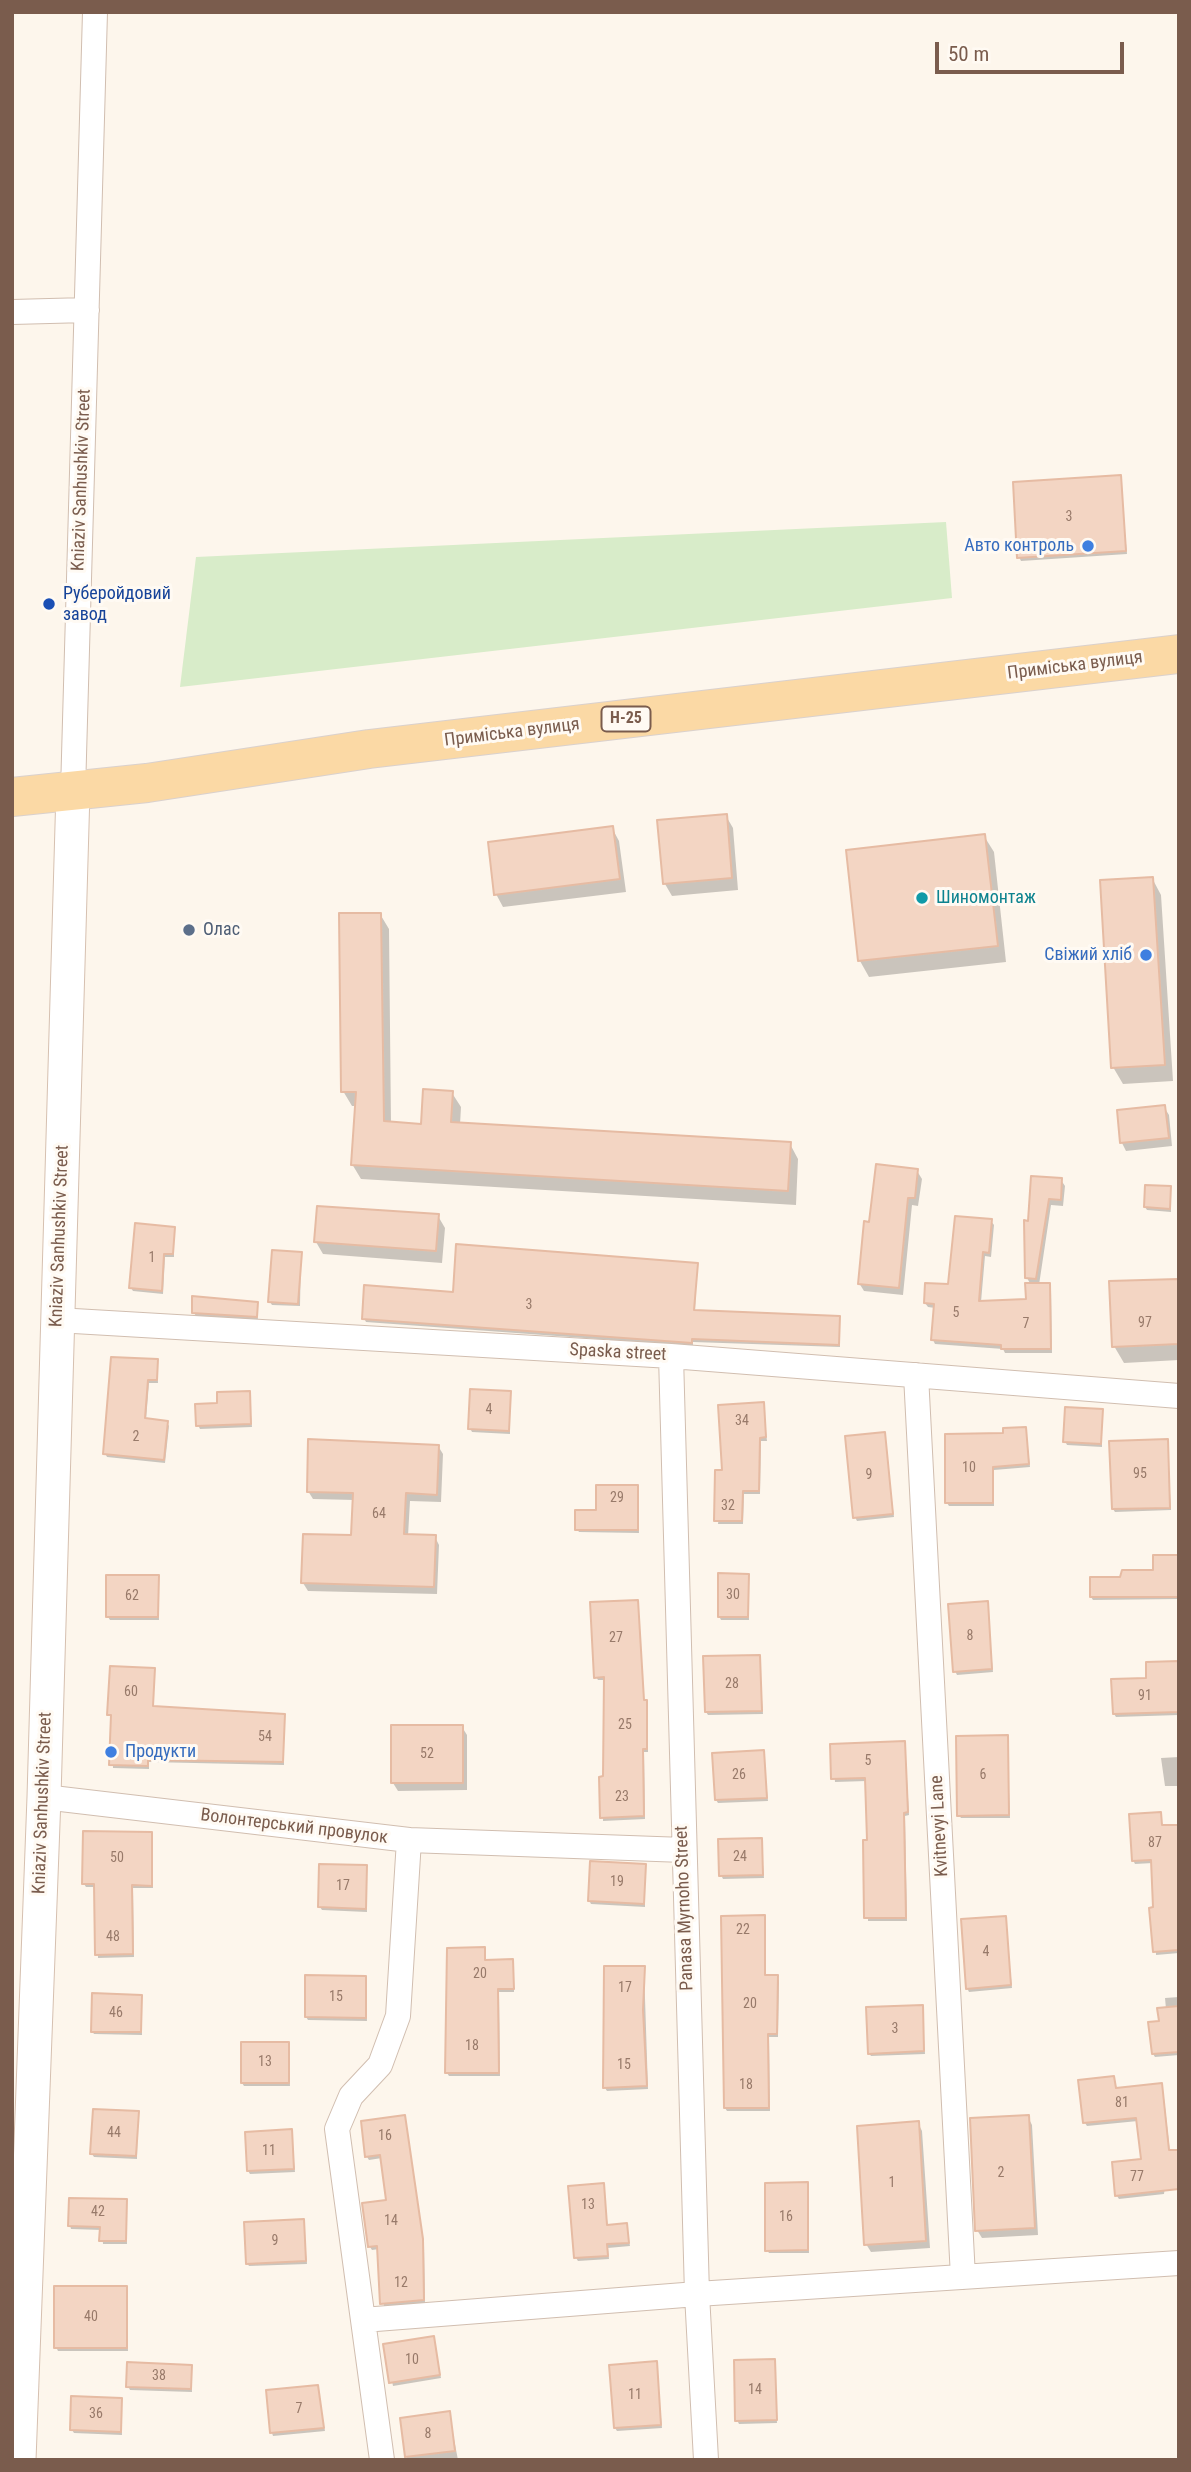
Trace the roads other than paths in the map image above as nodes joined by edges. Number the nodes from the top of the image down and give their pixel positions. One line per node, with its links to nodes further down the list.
1 (95, 12): 2 (street, Kniaziv Sanhushkiv Street)
2 (87, 310): 3 (street); 5 (street, Kniaziv Sanhushkiv Street)
3 (12, 312)
4 (1179, 654): 5 (main road, Приміська вулиця / Н-25)
5 (74, 791): 6 (main road, Приміська вулиця / Н-25); 7 (main road, Kniaziv Sanhushkiv Street)
6 (12, 797)
7 (57, 1320): 8 (street, Spaska street); 11 (main road, Kniaziv Sanhushkiv Street)
8 (671, 1356): 9 (street, Spaska street); 13 (street, Panasa Myrnoho Street)
9 (916, 1376): 10 (street, Spaska street); 15 (street, Kvitnevyi Lane)
10 (1179, 1396)
11 (44, 1797): 12 (street, Волонтерський провулок); 18 (main road, Kniaziv Sanhushkiv Street)
12 (409, 1840): 13 (street); 17 (street, Волонтерський провулок)
13 (684, 1850): 16 (street, Panasa Myrnoho Street)
14 (1179, 2263): 15 (street)
15 (963, 2277): 16 (street)
16 (697, 2294): 17 (street); 20 (street, Panasa Myrnoho Street)
17 (363, 2320): 19 (street, Волонтерський провулок)
18 (19, 2460)
19 (382, 2460)
20 (706, 2460)

